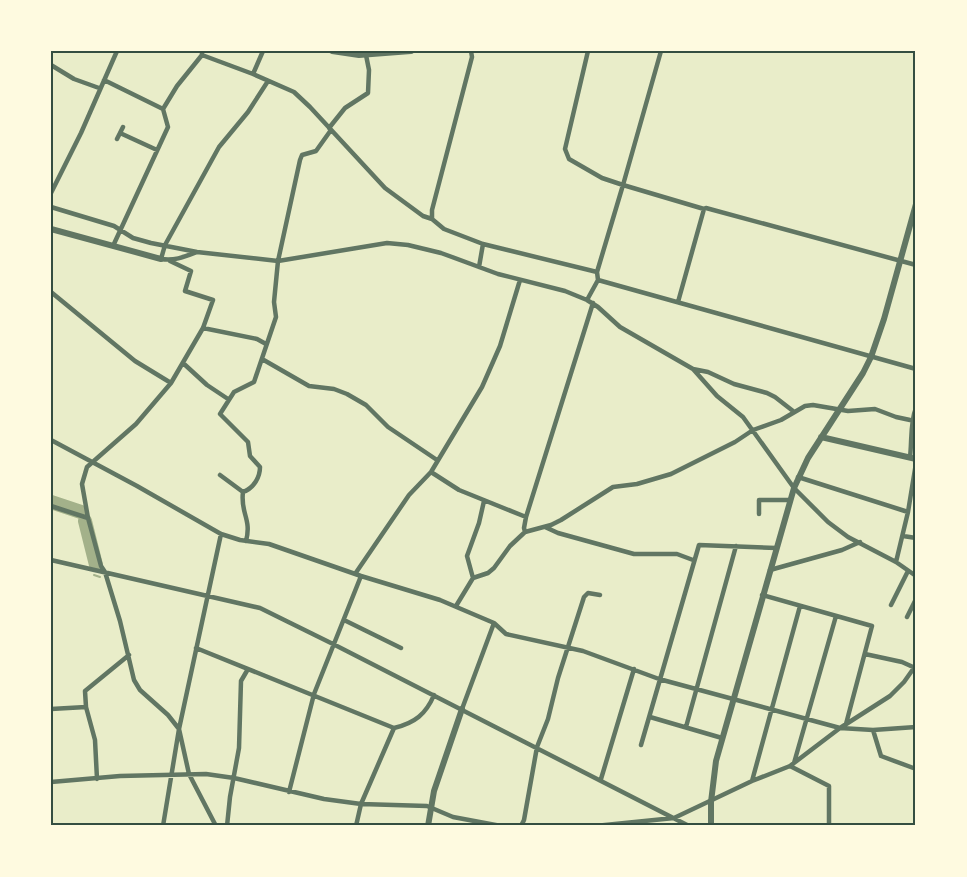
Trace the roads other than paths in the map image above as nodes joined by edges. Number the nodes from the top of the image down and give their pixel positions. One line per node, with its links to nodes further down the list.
1 (117, 51): 12 (street)
2 (263, 51): 11 (street)
3 (332, 51): 9 (street)
4 (411, 51): 9 (street)
5 (471, 51): 26 (street)
6 (588, 51): 21 (street)
7 (661, 51): 21 (street)
8 (202, 53): 11 (street); 15 (street)
9 (366, 55): 17 (street)
10 (51, 65): 14 (street)
11 (253, 74): 13 (street)
12 (104, 80): 14 (street); 15 (street)
13 (268, 81): 17 (street); 30 (street)
14 (99, 88): 22 (street)
15 (163, 109): 20 (street)
16 (123, 127): 18 (street)
17 (330, 129): 26 (street); 35 (street)
18 (120, 133): 19 (street); 20 (street)
19 (117, 139)
20 (157, 150): 28 (street)
21 (623, 185): 25 (street); 39 (street)
22 (51, 193)
23 (916, 204): 36 (street)
24 (51, 207): 28 (street)
25 (704, 209): 36 (street); 44 (street)
26 (432, 219): 29 (street)
27 (51, 229): 31 (street)
28 (119, 229): 30 (street); 31 (street)
29 (483, 244): 38 (street); 39 (street)
30 (165, 245): 32 (street); 33 (street)
31 (112, 246): 33 (street)
32 (197, 252): 34 (street); 35 (street)
33 (161, 259): 34 (street)
34 (170, 261): 45 (street)
35 (278, 261): 38 (street); 46 (street)
36 (900, 261): 37 (street); 47 (street)
37 (916, 265)
38 (479, 267): 41 (street)
39 (597, 272): 40 (street)
40 (598, 279): 43 (street); 44 (street)
41 (520, 280): 43 (street); 62 (street)
42 (51, 292): 52 (street)
43 (590, 301): 50 (street); 75 (street)
44 (678, 302): 47 (street)
45 (203, 328): 46 (street); 49 (street)
46 (266, 345): 48 (street)
47 (871, 357): 51 (street); 55 (street)
48 (262, 359): 53 (street); 62 (street)
49 (183, 363): 52 (street); 53 (street)
50 (693, 369): 56 (street); 58 (street)
51 (916, 369)
52 (171, 383): 63 (street)
53 (228, 399): 69 (street)
54 (916, 408): 57 (street)
55 (841, 409): 56 (street); 57 (street); 59 (street)
56 (794, 411): 58 (street)
57 (910, 420): 61 (street)
58 (753, 430): 68 (street); 77 (street)
59 (821, 437): 61 (street); 67 (street)
60 (51, 441): 63 (street)
61 (913, 458)
62 (437, 460): 65 (street)
63 (92, 463): 76 (street); 79 (street)
64 (916, 463): 73 (street)
65 (432, 472): 71 (street); 92 (street)
66 (220, 475): 69 (street)
67 (798, 477): 68 (street); 73 (street)
68 (794, 488): 70 (street); 83 (street)
69 (243, 492): 82 (street)
70 (790, 500): 74 (street); 85 (street)
71 (484, 501): 75 (street); 95 (street)
72 (51, 506): 76 (street)
73 (908, 512): 80 (street)
74 (759, 514)
75 (526, 517): 78 (street)
76 (88, 518): 91 (street)
77 (544, 526): 78 (street); 87 (street)
78 (525, 532): 95 (street)
79 (221, 534): 82 (street); 98 (street)
80 (903, 536): 81 (street); 88 (street)
81 (916, 538)
82 (246, 541): 92 (street)
83 (860, 542): 88 (street); 89 (street)
84 (736, 546): 85 (street); 87 (street); 117 (street)
85 (776, 548): 89 (street)
86 (51, 560): 91 (street)
87 (693, 560): 116 (street)
88 (896, 562): 90 (street)
89 (770, 570): 97 (street)
90 (908, 571): 94 (street); 100 (street)
91 (105, 572): 98 (street); 112 (street)
92 (355, 574): 93 (street)
93 (361, 576): 101 (street); 105 (street)
94 (916, 576)
95 (473, 578): 101 (street)
96 (600, 595): 110 (street)
97 (762, 595): 102 (street); 120 (street)
98 (207, 596): 107 (street); 108 (street)
99 (916, 599): 104 (street)
100 (891, 605)
101 (456, 606): 106 (street)
102 (800, 606): 103 (street); 124 (street)
103 (836, 616): 111 (street); 126 (street)
104 (908, 617)
105 (344, 620): 107 (street); 109 (street)
106 (494, 623): 110 (street); 123 (street)
107 (333, 644): 118 (street); 119 (street)
108 (196, 648): 114 (street); 132 (street)
109 (401, 648)
110 (568, 648): 115 (street); 136 (street)
111 (865, 654): 113 (street); 127 (street)
112 (129, 655): 121 (street); 132 (street)
113 (915, 666): 127 (street)
114 (248, 669): 118 (street); 141 (street)
115 (634, 669): 116 (street); 143 (street)
116 (659, 679): 117 (street); 125 (street)
117 (696, 687): 120 (street); 128 (street)
118 (314, 694): 130 (street); 146 (street)
119 (434, 695): 123 (street); 130 (street)
120 (733, 698): 124 (street); 134 (street)
121 (86, 707): 122 (street); 142 (street)
122 (51, 709)
123 (462, 709): 136 (street); 149 (street)
124 (771, 709): 126 (street); 144 (street)
125 (650, 717): 128 (street); 135 (street)
126 (808, 718): 131 (street); 137 (street)
127 (846, 724): 131 (street)
128 (686, 727): 134 (street)
129 (916, 727): 133 (street)
130 (394, 728): 148 (street)
131 (840, 728): 133 (street); 137 (street)
132 (179, 729): 139 (street); 140 (street)
133 (873, 730): 138 (street)
134 (722, 738): 147 (street)
135 (641, 745)
136 (537, 747): 143 (street); 157 (street)
137 (792, 765): 144 (street); 161 (street)
138 (916, 769)
139 (189, 774): 140 (street); 141 (street); 152 (street)
140 (170, 776): 142 (street); 151 (street)
141 (234, 778): 146 (street); 153 (street)
142 (97, 779): 145 (street)
143 (601, 779): 150 (street)
144 (752, 781): 147 (street)
145 (51, 782)
146 (289, 792): 148 (street)
147 (711, 802): 150 (street); 160 (street)
148 (360, 804): 149 (street); 154 (street)
149 (432, 808): 155 (street); 156 (street)
150 (674, 818): 158 (street); 159 (street)
151 (163, 826)
152 (216, 826)
153 (227, 826)
154 (356, 826)
155 (428, 826)
156 (501, 826)
157 (521, 826)
158 (595, 826)
159 (689, 826)
160 (711, 826)
161 (829, 826)

